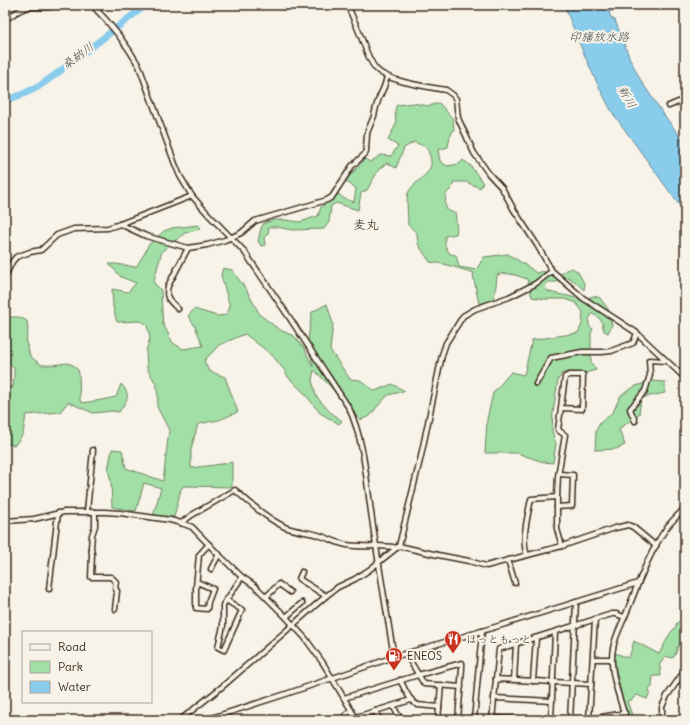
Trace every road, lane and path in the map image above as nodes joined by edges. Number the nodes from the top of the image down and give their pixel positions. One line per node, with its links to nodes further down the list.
1 (57, 5): 4 (street)
2 (92, 5): 8 (street)
3 (347, 5): 5 (street)
4 (5, 20)
5 (387, 77): 10 (street); 12 (street)
6 (685, 99): 7 (street)
7 (669, 106)
8 (192, 196): 9 (street); 10 (street)
9 (120, 224): 11 (street); 13 (street)
10 (231, 238): 11 (street); 32 (street)
11 (188, 248): 14 (street)
12 (552, 271): 15 (street); 35 (street)
13 (5, 277)
14 (178, 309)
15 (637, 333): 16 (street); 18 (street)
16 (666, 361): 17 (street); 20 (street)
17 (685, 378)
18 (536, 384)
19 (561, 408): 19 (street); 22 (street)
20 (635, 421)
21 (93, 450): 26 (street)
22 (559, 474): 23 (street); 24 (street)
23 (557, 497): 24 (street); 37 (street)
24 (557, 507): 33 (street)
25 (685, 508): 34 (street)
26 (87, 511): 27 (street); 28 (street)
27 (95, 512): 30 (street); 53 (street)
28 (58, 513): 29 (street); 46 (street)
29 (5, 521)
30 (181, 522): 31 (street); 32 (street)
31 (209, 544): 36 (street); 43 (street)
32 (376, 546): 35 (street); 39 (street)
33 (562, 546): 34 (street); 37 (street)
34 (656, 546): 45 (street)
35 (398, 547): 38 (street); 39 (street)
36 (219, 554): 40 (street); 42 (street)
37 (527, 555): 38 (street)
38 (508, 560): 44 (street)
39 (378, 562): 48 (street); 64 (street)
40 (211, 569)
41 (302, 572): 48 (street)
42 (242, 577): 49 (street); 50 (street)
43 (197, 582): 43 (street)
44 (515, 583)
45 (638, 583): 51 (street); 55 (street)
46 (49, 589)
47 (290, 592): 49 (street)
48 (326, 596): 57 (street)
49 (266, 597): 54 (street)
50 (226, 600): 50 (street)
51 (576, 602): 58 (street); 59 (street)
52 (302, 603): 54 (street)
53 (115, 609)
54 (286, 617): 57 (street)
55 (624, 617): 56 (street); 66 (street)
56 (595, 619): 58 (street); 65 (street)
57 (293, 625): 69 (street); 93 (street)
58 (575, 626): 60 (street); 75 (street)
59 (482, 631): 63 (street); 100 (street)
60 (555, 632): 61 (street); 74 (street)
61 (536, 638): 62 (street); 73 (street)
62 (516, 644): 70 (street); 72 (street)
63 (406, 654): 64 (street); 68 (street)
64 (394, 657): 69 (street)
65 (593, 659): 66 (street); 76 (street)
66 (612, 659): 87 (street)
67 (685, 670): 105 (street)
68 (418, 675): 71 (street); 77 (street); 78 (street)
69 (332, 678): 79 (street); 94 (street)
70 (496, 679): 72 (street); 80 (street)
71 (400, 680): 79 (street); 81 (street)
72 (514, 680): 73 (street)
73 (533, 681): 74 (street)
74 (552, 682): 75 (street); 82 (street)
75 (572, 683): 76 (street); 103 (street)
76 (591, 684): 91 (street)
77 (441, 685): 78 (street); 84 (street)
78 (461, 687): 99 (street)
79 (344, 698): 85 (street)
80 (494, 698): 82 (street); 90 (street)
81 (411, 700): 83 (street); 84 (street)
82 (552, 701): 102 (street)
83 (393, 706): 86 (street); 97 (street)
84 (439, 707): 98 (street)
85 (351, 710): 89 (street); 95 (street)
86 (375, 711): 89 (street); 96 (street)
87 (625, 713): 91 (street); 104 (street)
88 (5, 715): 92 (street)
89 (357, 719)
90 (493, 719): 101 (street)
91 (590, 719)
92 (13, 720)
93 (180, 720)
94 (205, 720)
95 (341, 720)
96 (380, 720)
97 (401, 720)
98 (438, 720)
99 (458, 720)
100 (474, 720)
101 (532, 720)
102 (551, 720)
103 (570, 720)
104 (626, 720)
105 (662, 720)

